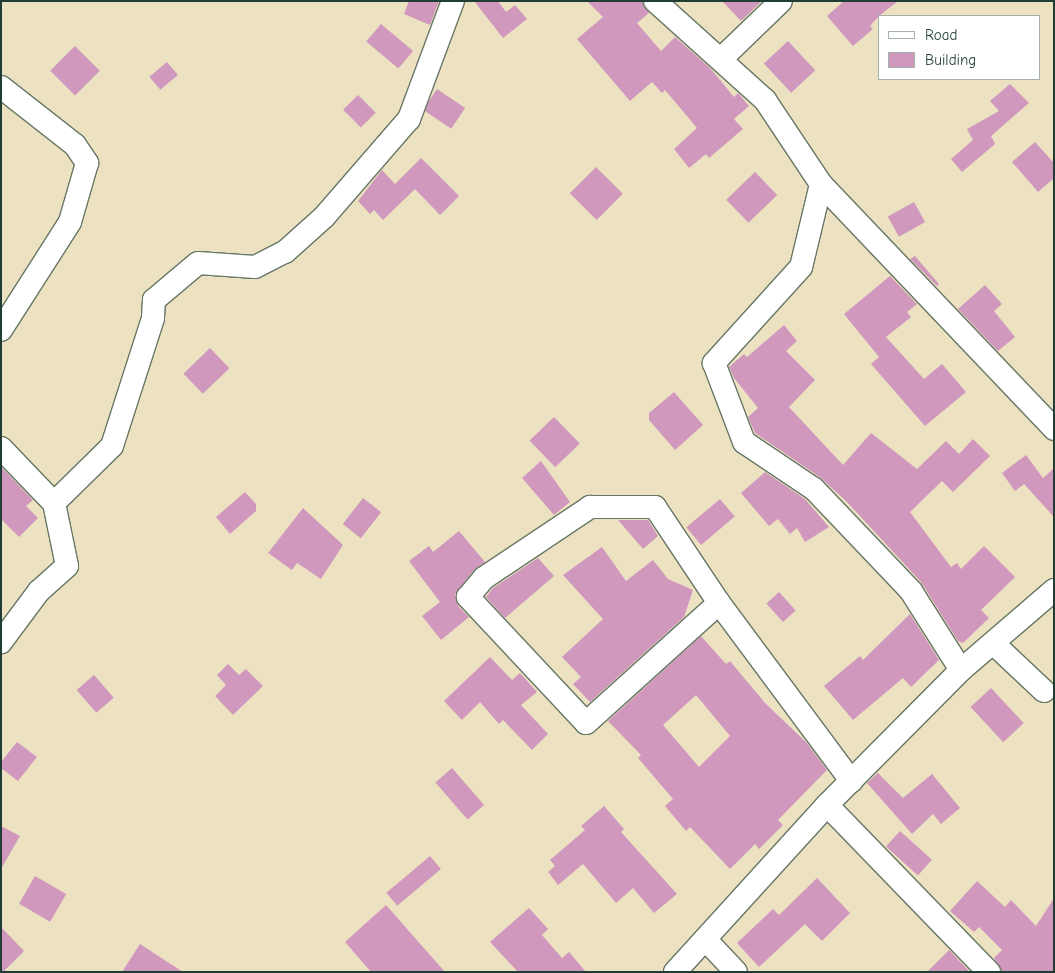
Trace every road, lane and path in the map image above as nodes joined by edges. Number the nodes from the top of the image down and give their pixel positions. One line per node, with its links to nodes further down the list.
1 (453, 1): 10 (street)
2 (655, 1): 4 (street)
3 (781, 1): 4 (street)
4 (721, 59): 6 (street)
5 (1, 87): 7 (street)
6 (821, 184): 8 (street); 15 (street)
7 (1, 330)
8 (1054, 428)
9 (1, 448): 10 (street)
10 (54, 503): 13 (street)
11 (1054, 590): 14 (street)
12 (719, 603): 12 (street); 17 (street)
13 (1, 642)
14 (993, 643): 15 (street); 16 (street)
15 (961, 670): 17 (street)
16 (1044, 691)
17 (851, 781): 18 (street)
18 (827, 805): 19 (street); 22 (street)
19 (705, 939): 20 (street); 21 (street)
20 (675, 972)
21 (736, 972)
22 (989, 972)

